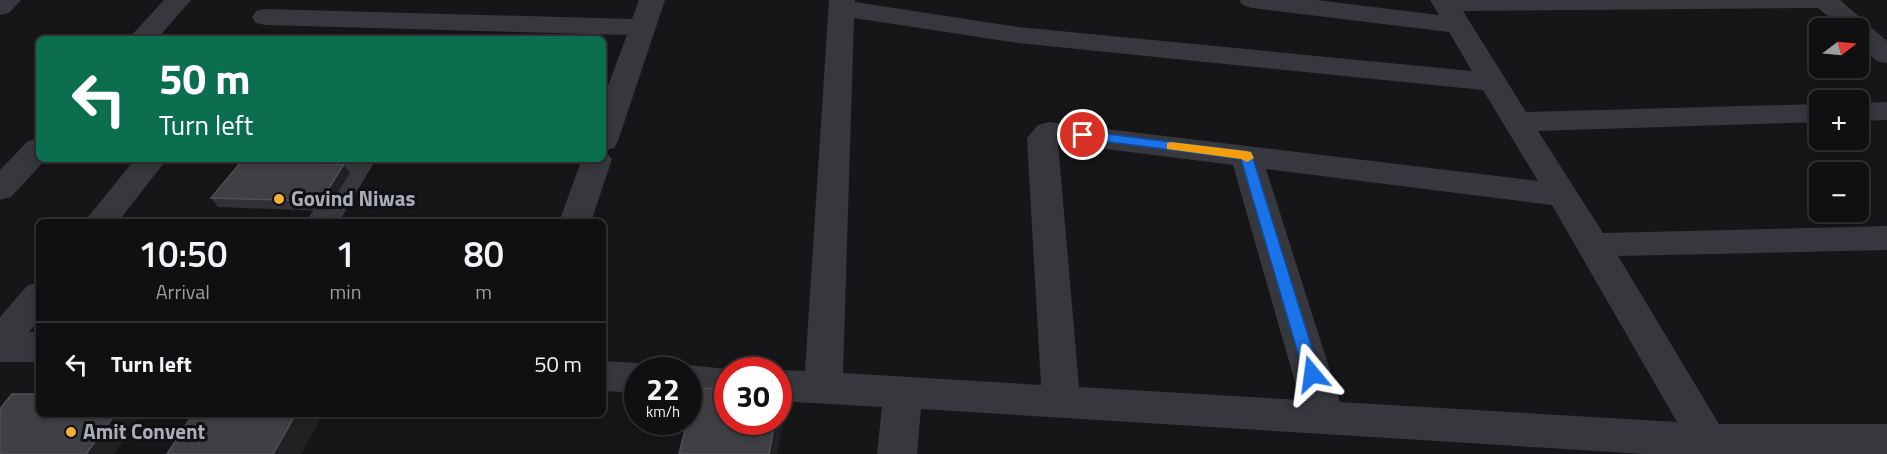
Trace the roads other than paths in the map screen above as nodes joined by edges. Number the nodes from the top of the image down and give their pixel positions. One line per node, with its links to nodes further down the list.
1 (8, 0): 7 (street)
2 (178, 0): 12 (street)
3 (652, 0): 11 (street)
4 (1252, 0): 8 (street)
5 (1825, 0): 8 (street); 10 (street)
6 (842, 4): 15 (street); 41 (street)
7 (0, 7)
8 (1448, 9): 15 (street)
9 (264, 17): 11 (street)
10 (1845, 18)
11 (642, 27): 16 (street)
12 (145, 36)
13 (1869, 39): 14 (street)
14 (1887, 55)
15 (1492, 82): 20 (street)
16 (613, 86): 21 (street)
17 (1887, 111): 18 (street)
18 (1869, 112)
19 (1809, 113): 20 (street)
20 (1516, 122): 28 (street)
21 (606, 124)
22 (36, 151): 27 (street)
23 (1246, 155): 28 (street); 43 (street); 44 (street)
24 (150, 162): 29 (street)
25 (359, 162): 30 (street)
26 (596, 162): 31 (street)
27 (0, 189)
28 (1560, 195): 33 (street)
29 (102, 219)
30 (324, 219)
31 (576, 219)
32 (1887, 238): 33 (street)
33 (1594, 245): 46 (street)
34 (36, 299): 35 (street)
35 (0, 342)
36 (0, 347): 37 (street)
37 (36, 347)
38 (606, 376): 39 (street)
39 (624, 377)
40 (792, 387): 41 (street)
41 (823, 388): 42 (street)
42 (903, 393): 43 (street); 47 (street)
43 (1061, 402): 44 (street)
44 (1325, 418): 46 (street)
45 (1887, 441): 46 (street)
46 (1712, 448)
47 (897, 454)

